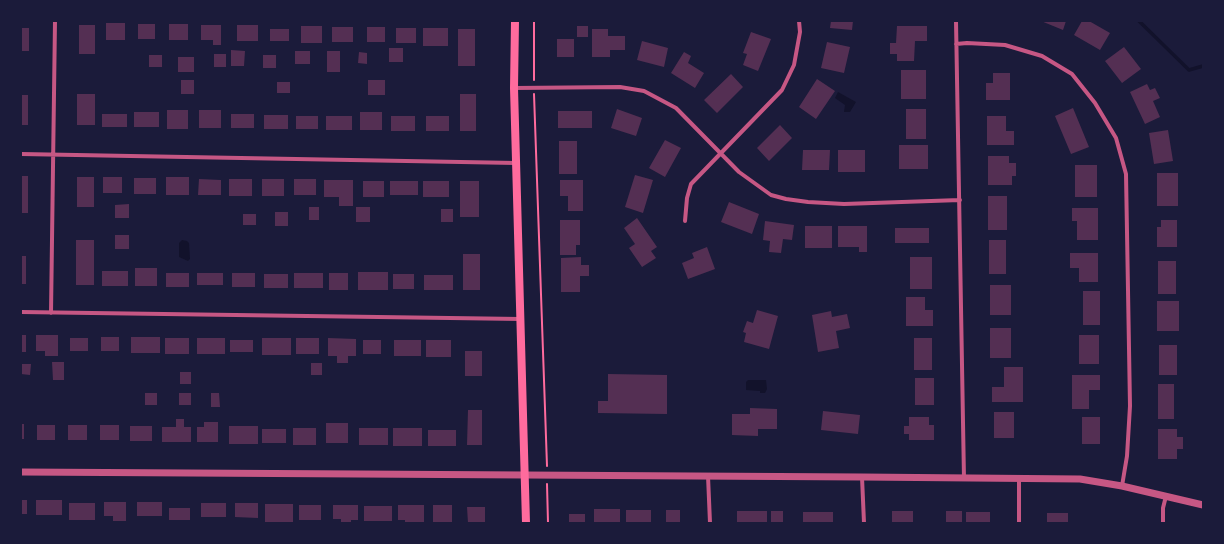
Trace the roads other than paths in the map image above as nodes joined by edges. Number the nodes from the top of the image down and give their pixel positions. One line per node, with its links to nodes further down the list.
1 (55, 21): 8 (street)
2 (515, 21): 6 (main road)
3 (799, 21): 9 (street)
4 (956, 21): 5 (street)
5 (956, 44): 11 (street); 22 (street)
6 (514, 88): 9 (street); 10 (main road)
7 (21, 154): 8 (street)
8 (53, 154): 10 (street); 14 (street)
9 (721, 154): 11 (street); 12 (street)
10 (516, 163): 15 (main road)
11 (960, 200): 20 (street)
12 (685, 221)
13 (21, 312): 14 (street)
14 (51, 313): 15 (street)
15 (521, 319): 17 (main road)
16 (21, 472): 17 (street)
17 (525, 476): 18 (street); 25 (main road)
18 (708, 476): 19 (street); 26 (street)
19 (862, 477): 20 (street); 27 (street)
20 (964, 479): 21 (street)
21 (1019, 479): 22 (street); 28 (street)
22 (1122, 486): 23 (street)
23 (1166, 496): 24 (street); 29 (street)
24 (1203, 505)
25 (526, 523)
26 (710, 523)
27 (864, 523)
28 (1019, 523)
29 (1163, 523)

